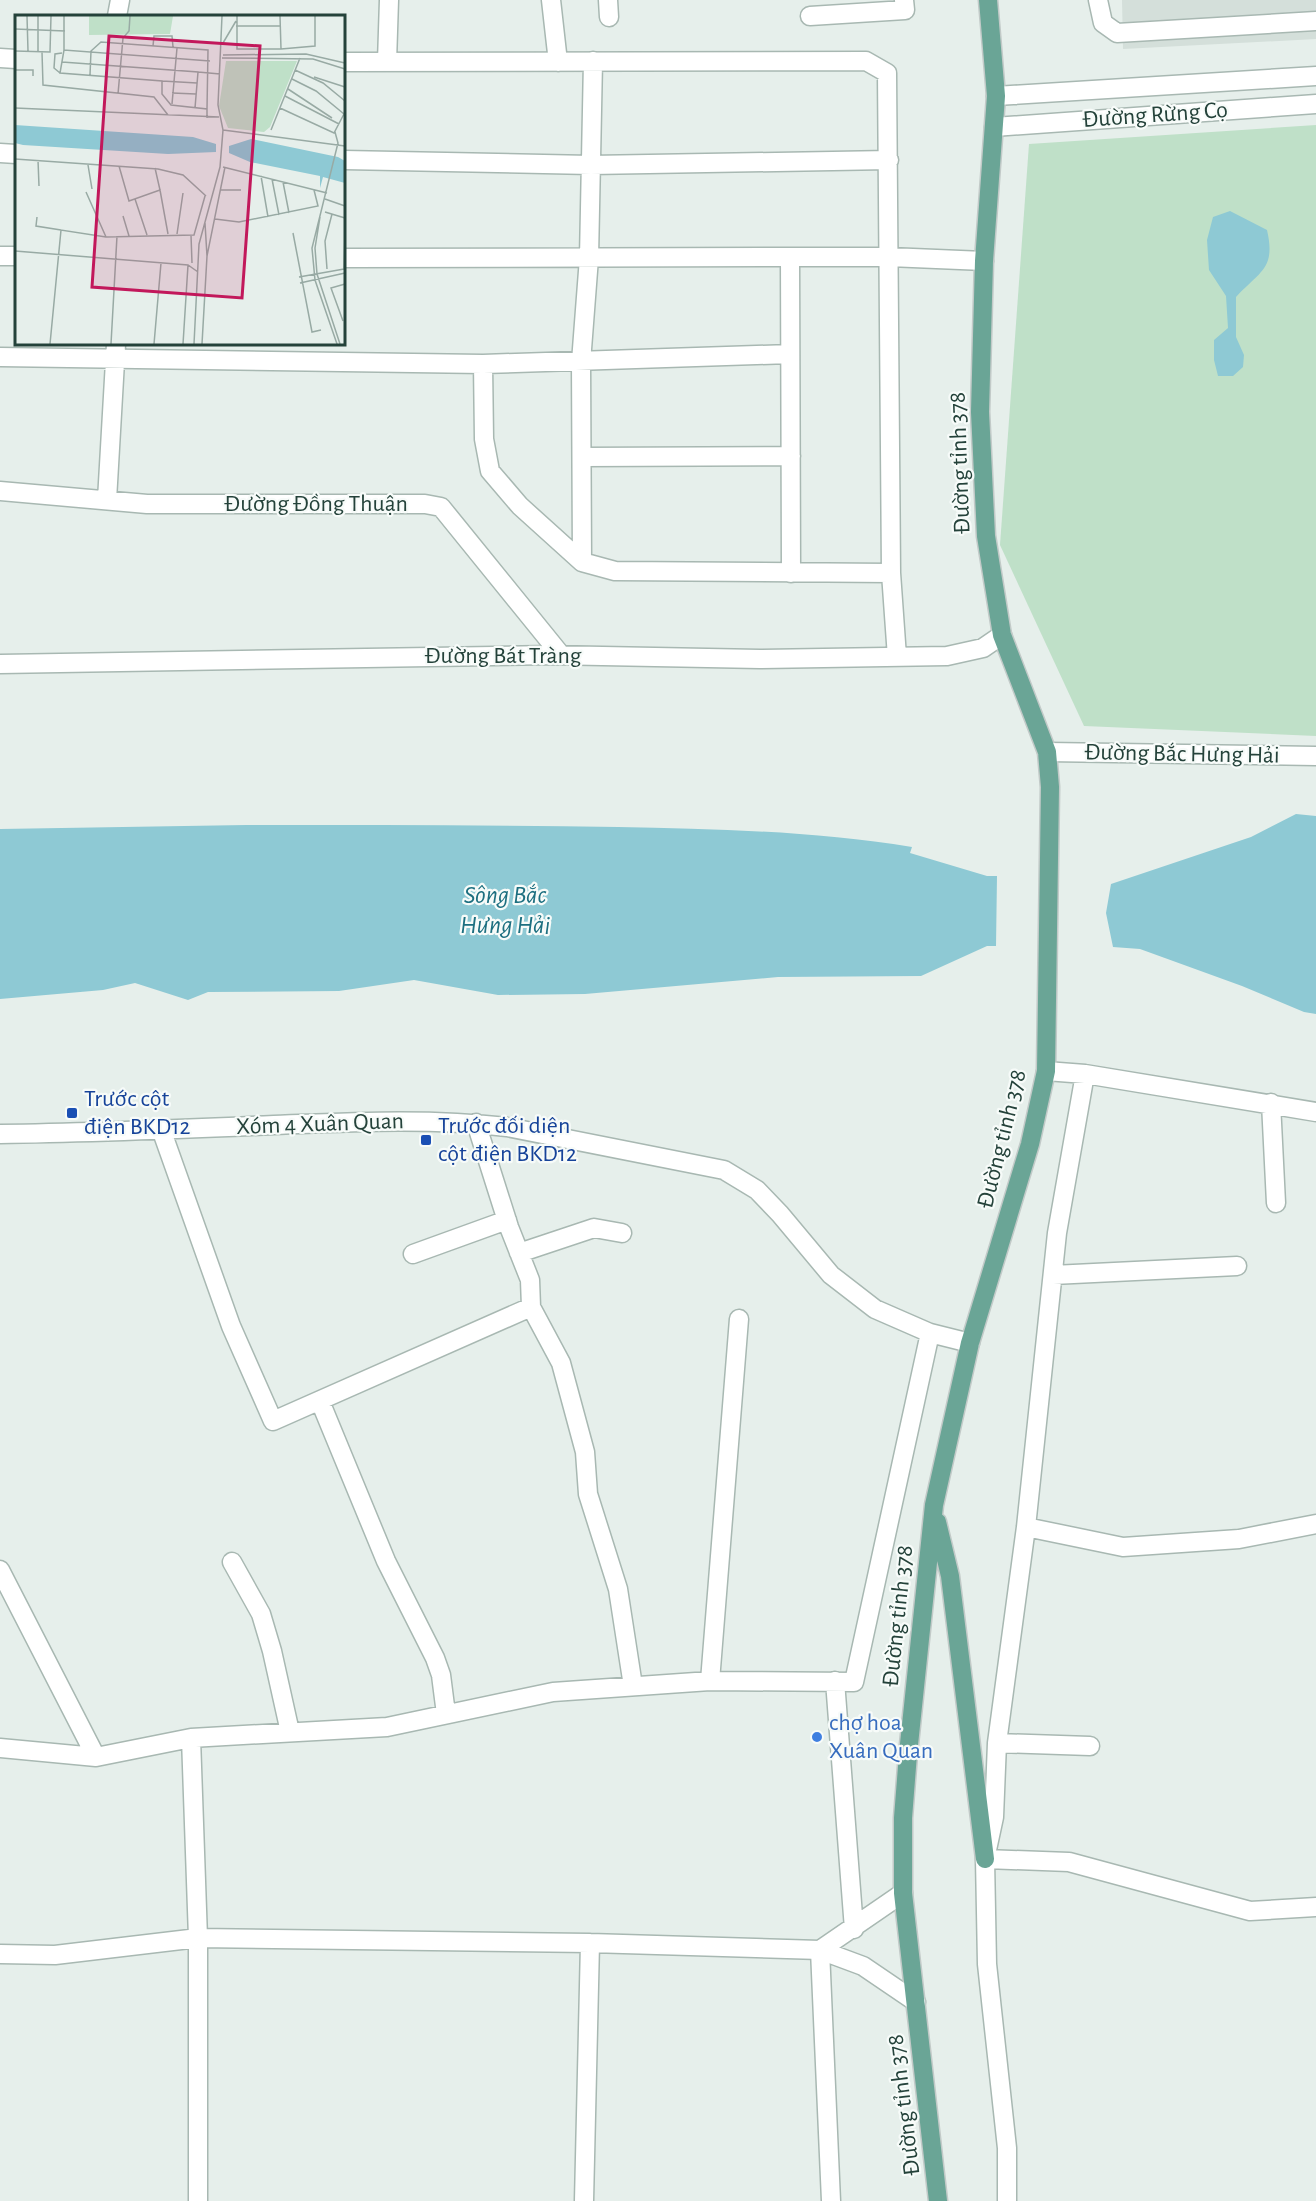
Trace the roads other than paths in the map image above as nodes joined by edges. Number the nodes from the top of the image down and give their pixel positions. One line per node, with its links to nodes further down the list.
1 (120, 0): 7 (street)
2 (389, 0): 13 (street)
3 (551, 0): 14 (street)
4 (904, 0): 8 (street)
5 (1098, 0): 9 (street)
6 (988, 1): 17 (main road, Đường tỉnh 378)
7 (117, 15)
8 (810, 16)
9 (1316, 21)
10 (0, 58): 11 (street)
11 (15, 59)
12 (345, 62): 13 (street)
13 (387, 62): 14 (street)
14 (558, 62): 15 (street)
15 (593, 62): 23 (street); 24 (street)
16 (1316, 76): 17 (street, Đường Rừng Cọ)
17 (996, 96): 19 (main road, Đường tỉnh 378)
18 (1316, 104): 19 (street, Đường Rừng Cọ)
19 (994, 127): 29 (main road, Đường tỉnh 378)
20 (0, 153): 21 (street)
21 (15, 154)
22 (345, 160): 24 (street)
23 (889, 160): 24 (street); 26 (street)
24 (591, 165): 28 (street)
25 (790, 257): 26 (street); 28 (street); 31 (street)
26 (889, 257): 29 (street); 41 (street)
27 (345, 258): 28 (street)
28 (589, 258): 33 (street)
29 (984, 261): 42 (main road, Đường tỉnh 378)
30 (115, 351): 32 (street); 34 (street); 38 (street)
31 (790, 354): 33 (street); 35 (street)
32 (0, 357)
33 (581, 362): 34 (street); 36 (street)
34 (483, 364): 39 (street)
35 (790, 456): 36 (street); 40 (street)
36 (582, 457): 39 (street)
37 (0, 491): 38 (street, Đường Đồng Thuận)
38 (107, 500): 43 (street, Đường Đồng Thuận)
39 (582, 562): 40 (street)
40 (791, 573): 41 (street)
41 (891, 573): 44 (street)
42 (1002, 635): 44 (street, Đường Bát Tràng); 46 (main road, Đường tỉnh 378)
43 (561, 655): 44 (street, Đường Bát Tràng); 45 (street, Đường Bát Tràng)
44 (897, 657)
45 (0, 664)
46 (1047, 753): 47 (street, Đường Bắc Hưng Hải); 48 (main road, Đường tỉnh 378)
47 (1316, 756)
48 (1046, 1071): 49 (street); 65 (main road, Đường tỉnh 378)
49 (1085, 1074): 50 (street); 61 (street)
50 (1270, 1103): 51 (street); 55 (street)
51 (1316, 1112)
52 (476, 1124): 53 (street, Xóm 4 Xuân Quan); 56 (street); 64 (street, Xóm 4 Xuân Quan)
53 (161, 1130): 54 (street, Xóm 4 Xuân Quan); 66 (street)
54 (0, 1134)
55 (1276, 1203)
56 (507, 1220): 58 (street); 59 (street)
57 (622, 1233): 58 (street)
58 (519, 1253): 62 (street)
59 (413, 1254)
60 (1238, 1266): 61 (street)
61 (1053, 1275): 69 (street)
62 (531, 1307): 66 (street); 74 (street)
63 (739, 1319): 72 (street)
64 (930, 1333): 65 (street, Xóm 4 Xuân Quan); 73 (street)
65 (970, 1344): 67 (main road, Đường tỉnh 378)
66 (320, 1401): 75 (street)
67 (934, 1505): 82 (main road); 83 (main road, Đường tỉnh 378)
68 (1316, 1524): 69 (street)
69 (1026, 1527): 78 (street)
70 (232, 1562): 76 (street)
71 (0, 1570): 81 (street)
72 (710, 1681): 73 (street); 74 (street)
73 (835, 1681): 85 (street)
74 (633, 1686): 75 (street)
75 (446, 1714): 76 (street)
76 (290, 1732): 77 (street)
77 (191, 1738): 81 (street); 86 (street)
78 (997, 1743): 79 (street); 82 (street)
79 (1090, 1746)
80 (0, 1748): 81 (street)
81 (96, 1757)
82 (985, 1859): 84 (street); 95 (street)
83 (903, 1893): 85 (street); 90 (main road, Đường tỉnh 378)
84 (1316, 1907)
85 (854, 1929): 88 (street)
86 (198, 1938): 87 (street); 89 (street); 91 (street)
87 (590, 1943): 88 (street); 92 (street)
88 (820, 1950): 90 (street); 93 (street)
89 (0, 1954)
90 (916, 2002): 94 (main road, Đường tỉnh 378)
91 (198, 2201)
92 (584, 2201)
93 (831, 2201)
94 (938, 2201)
95 (1007, 2201)

